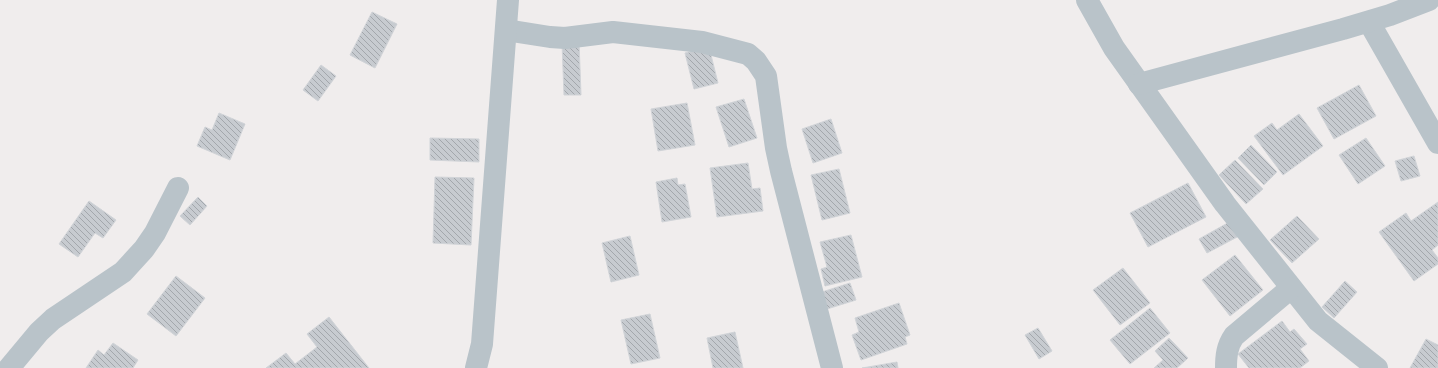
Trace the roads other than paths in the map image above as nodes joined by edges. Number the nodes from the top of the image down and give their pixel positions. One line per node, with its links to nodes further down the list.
1 (508, 0): 5 (street)
2 (1087, 0): 6 (street)
3 (1429, 0): 4 (street)
4 (1369, 22): 6 (street); 7 (street)
5 (506, 30): 11 (street); 12 (street)
6 (1139, 84): 9 (street)
7 (1438, 143)
8 (178, 188): 10 (street)
9 (1291, 288): 13 (street); 14 (street)
10 (8, 368)
11 (476, 368)
12 (832, 368)
13 (1226, 368)
14 (1377, 368)

